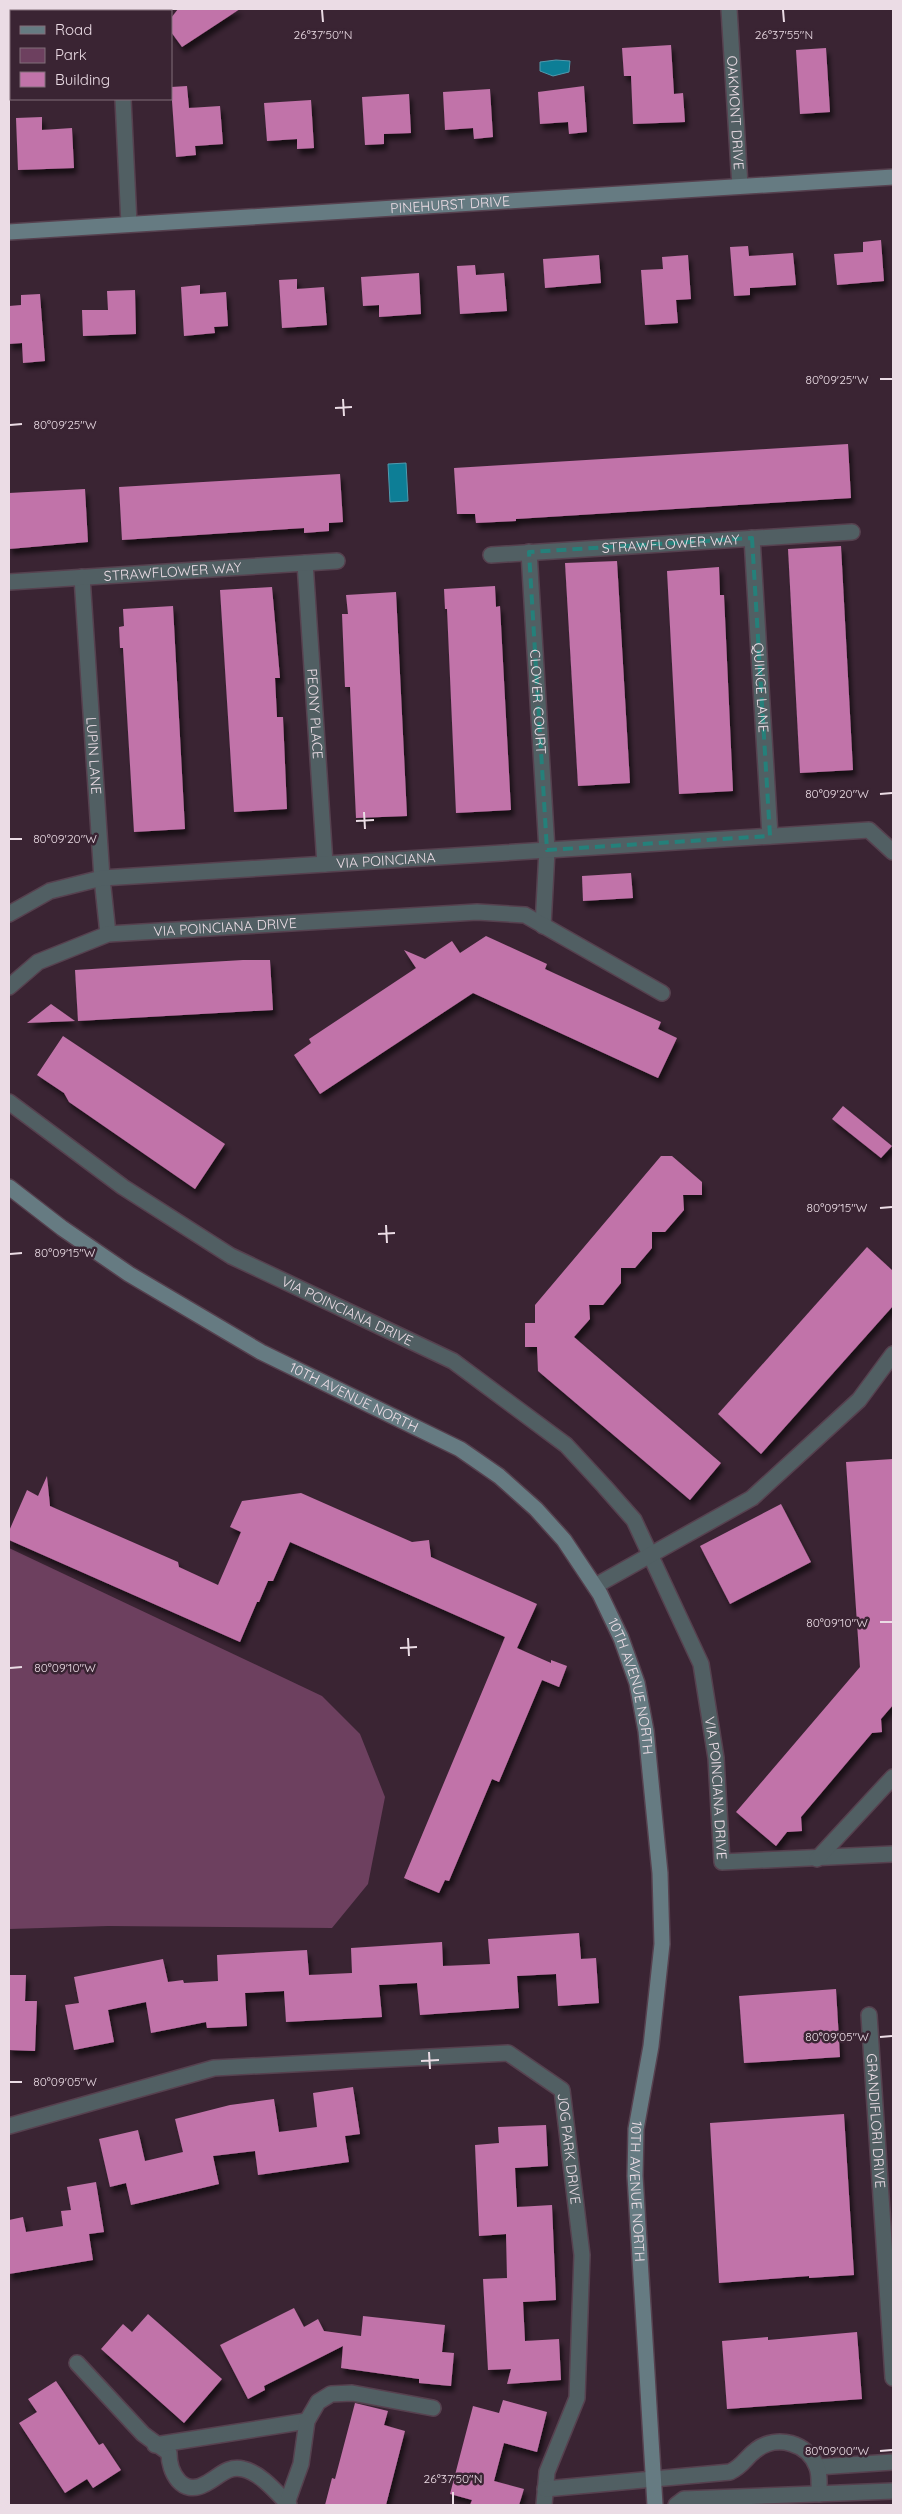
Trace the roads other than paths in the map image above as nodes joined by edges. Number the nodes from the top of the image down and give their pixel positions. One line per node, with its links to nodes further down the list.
1 (729, 9): 4 (street, OAKMONT DRIVE)
2 (123, 100): 5 (street)
3 (893, 177): 4 (street, PINEHURST DRIVE)
4 (740, 186): 5 (street, PINEHURST DRIVE)
5 (129, 224): 6 (street, PINEHURST DRIVE)
6 (9, 232)
7 (852, 532): 8 (street, STRAWFLOWER WAY)
8 (752, 538): 9 (street, STRAWFLOWER WAY); 15 (street, QUINCE LANE)
9 (529, 552): 10 (street, STRAWFLOWER WAY); 16 (street, CLOVER COURT)
10 (491, 555)
11 (337, 561): 12 (street, STRAWFLOWER WAY)
12 (306, 563): 13 (street, STRAWFLOWER WAY); 18 (street, PEONY PLACE)
13 (82, 577): 14 (street, STRAWFLOWER WAY); 19 (street, LUPIN LANE)
14 (9, 582)
15 (770, 836): 16 (street, VIA POINCIANA); 17 (street)
16 (547, 850): 18 (street, VIA POINCIANA); 21 (street)
17 (893, 852)
18 (324, 864): 19 (street, VIA POINCIANA)
19 (102, 878): 20 (street, VIA POINCIANA); 22 (street, LUPIN LANE)
20 (9, 914)
21 (543, 926): 22 (street, VIA POINCIANA DRIVE); 24 (street, VIA POINCIANA DRIVE)
22 (108, 934): 23 (street, VIA POINCIANA DRIVE)
23 (9, 987)
24 (662, 993)
25 (9, 1102): 28 (street, VIA POINCIANA DRIVE)
26 (9, 1187): 29 (street, 10TH AVENUE NORTH)
27 (893, 1354): 28 (street)
28 (652, 1555): 29 (street); 32 (street, VIA POINCIANA DRIVE)
29 (595, 1586): 42 (street, 10TH AVENUE NORTH)
30 (893, 1778): 32 (street)
31 (893, 1854): 32 (street, VIA POINCIANA DRIVE)
32 (817, 1859)
33 (869, 2015): 36 (street, GRANDIFLORI DRIVE)
34 (9, 2126): 43 (street, JOG PARK DRIVE)
35 (77, 2363): 39 (street)
36 (893, 2378)
37 (433, 2408): 38 (street)
38 (307, 2421): 39 (street); 47 (street)
39 (156, 2445): 47 (street)
40 (893, 2462): 41 (street)
41 (817, 2468): 42 (street); 46 (street)
42 (653, 2478): 43 (street); 49 (street, 10TH AVENUE NORTH)
43 (546, 2489): 48 (street, JOG PARK DRIVE)
44 (893, 2491): 45 (street)
45 (860, 2492): 46 (street); 51 (street)
46 (819, 2494): 50 (street)
47 (288, 2504)
48 (544, 2505)
49 (655, 2505)
50 (676, 2505)
51 (839, 2505)

